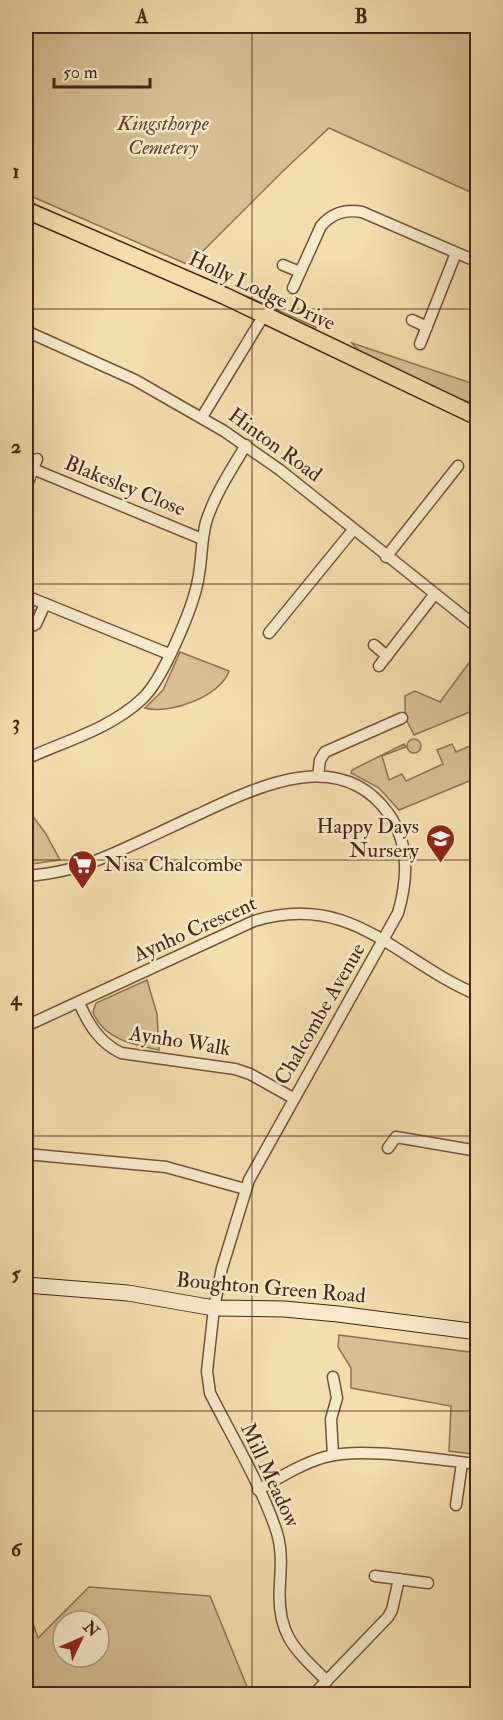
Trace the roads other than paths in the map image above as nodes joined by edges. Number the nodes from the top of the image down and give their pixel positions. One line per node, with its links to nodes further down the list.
1 (26, 210): 7 (main road, Holly Lodge Drive)
2 (456, 253): 3 (street); 5 (street); 9 (street)
3 (477, 262)
4 (283, 265): 5 (street)
5 (300, 272): 6 (street)
6 (293, 288)
7 (264, 315): 12 (street); 13 (main road, Holly Lodge Drive)
8 (412, 320): 9 (street)
9 (427, 327): 11 (street)
10 (26, 330): 12 (street, Hinton Road)
11 (420, 344)
12 (202, 417): 14 (street, Hinton Road)
13 (477, 417)
14 (246, 446): 17 (street, Hinton Road); 18 (street)
15 (458, 466): 19 (street)
16 (33, 469): 18 (street, Blakesley Close)
17 (353, 530): 19 (street, Hinton Road); 25 (street)
18 (202, 539): 27 (street)
19 (386, 557): 20 (street, Hinton Road)
20 (434, 595): 23 (street, Hinton Road); 28 (street)
21 (26, 596): 22 (street)
22 (45, 603): 24 (street); 27 (street)
23 (477, 628)
24 (26, 629)
25 (269, 633)
26 (374, 645): 28 (street)
27 (169, 654): 31 (street)
28 (387, 656): 29 (street)
29 (379, 666)
30 (402, 718): 32 (street)
31 (26, 759)
32 (318, 776): 33 (street, Chalcombe Avenue); 34 (street, Chalcombe Avenue)
33 (26, 876)
34 (385, 940): 35 (street, Aynho Crescent); 36 (street, Aynho Crescent); 38 (street, Chalcombe Avenue)
35 (477, 995)
36 (79, 1003): 37 (street, Aynho Crescent); 38 (street, Aynho Walk)
37 (26, 1026)
38 (293, 1098): 42 (street, Chalcombe Avenue)
39 (388, 1148): 40 (street)
40 (477, 1151)
41 (26, 1154): 42 (street)
42 (245, 1190): 44 (street, Chalcombe Avenue)
43 (26, 1285): 44 (street, Boughton Green Road)
44 (214, 1308): 45 (street, Boughton Green Road); 50 (street, Mill Meadow)
45 (477, 1332)
46 (333, 1377): 47 (street)
47 (333, 1455): 48 (street); 50 (street)
48 (462, 1462): 49 (street); 51 (street)
49 (477, 1464)
50 (258, 1490): 55 (street, Mill Meadow)
51 (456, 1505)
52 (375, 1576): 53 (street)
53 (399, 1579): 54 (street); 55 (street)
54 (428, 1583)
55 (327, 1681): 56 (street)
56 (314, 1695)

